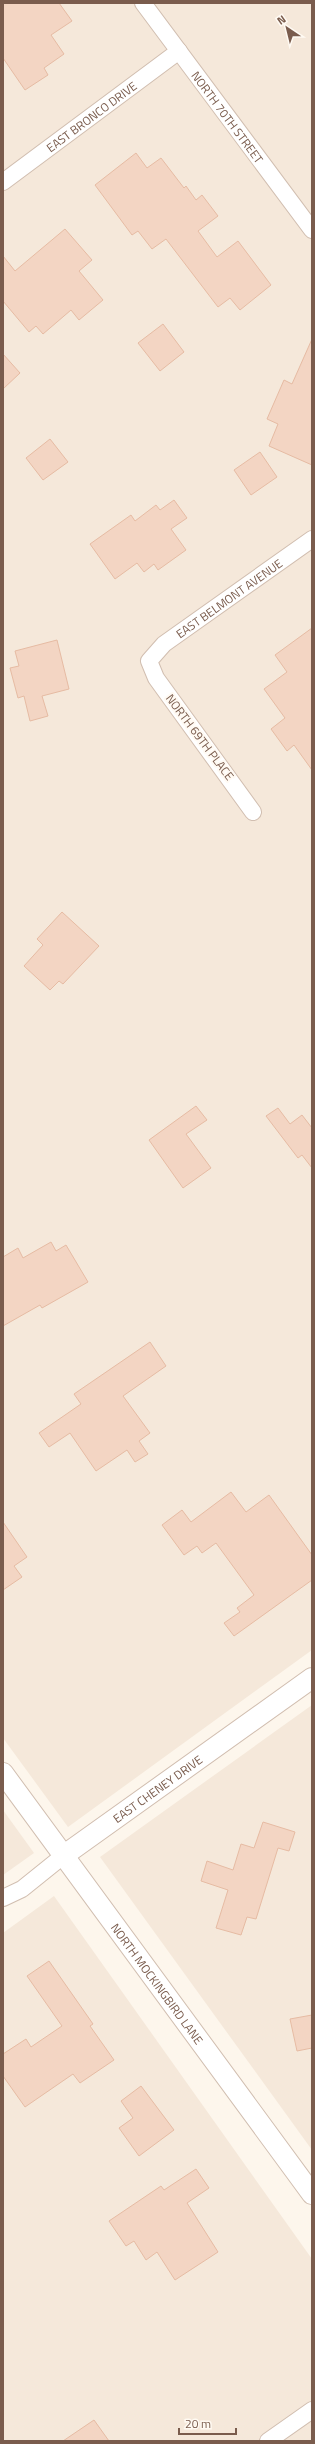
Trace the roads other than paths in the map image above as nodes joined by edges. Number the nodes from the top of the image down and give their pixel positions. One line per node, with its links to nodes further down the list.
1 (143, 3): 2 (street, NORTH 70TH STREET)
2 (179, 51): 3 (street, EAST BRONCO DRIVE); 4 (street, NORTH 70TH STREET)
3 (3, 182)
4 (312, 230)
5 (312, 539): 6 (street, EAST BELMONT AVENUE)
6 (149, 661): 7 (street, NORTH 69TH PLACE)
7 (253, 812)
8 (312, 1678): 10 (street, EAST CHENEY DRIVE)
9 (3, 1773): 10 (street, NORTH MOCKINGBIRD LANE)
10 (63, 1856): 11 (street, EAST CHENEY DRIVE); 12 (street, NORTH MOCKINGBIRD LANE)
11 (3, 1898)
12 (312, 2194)
13 (312, 2410): 14 (street)
14 (268, 2441)

